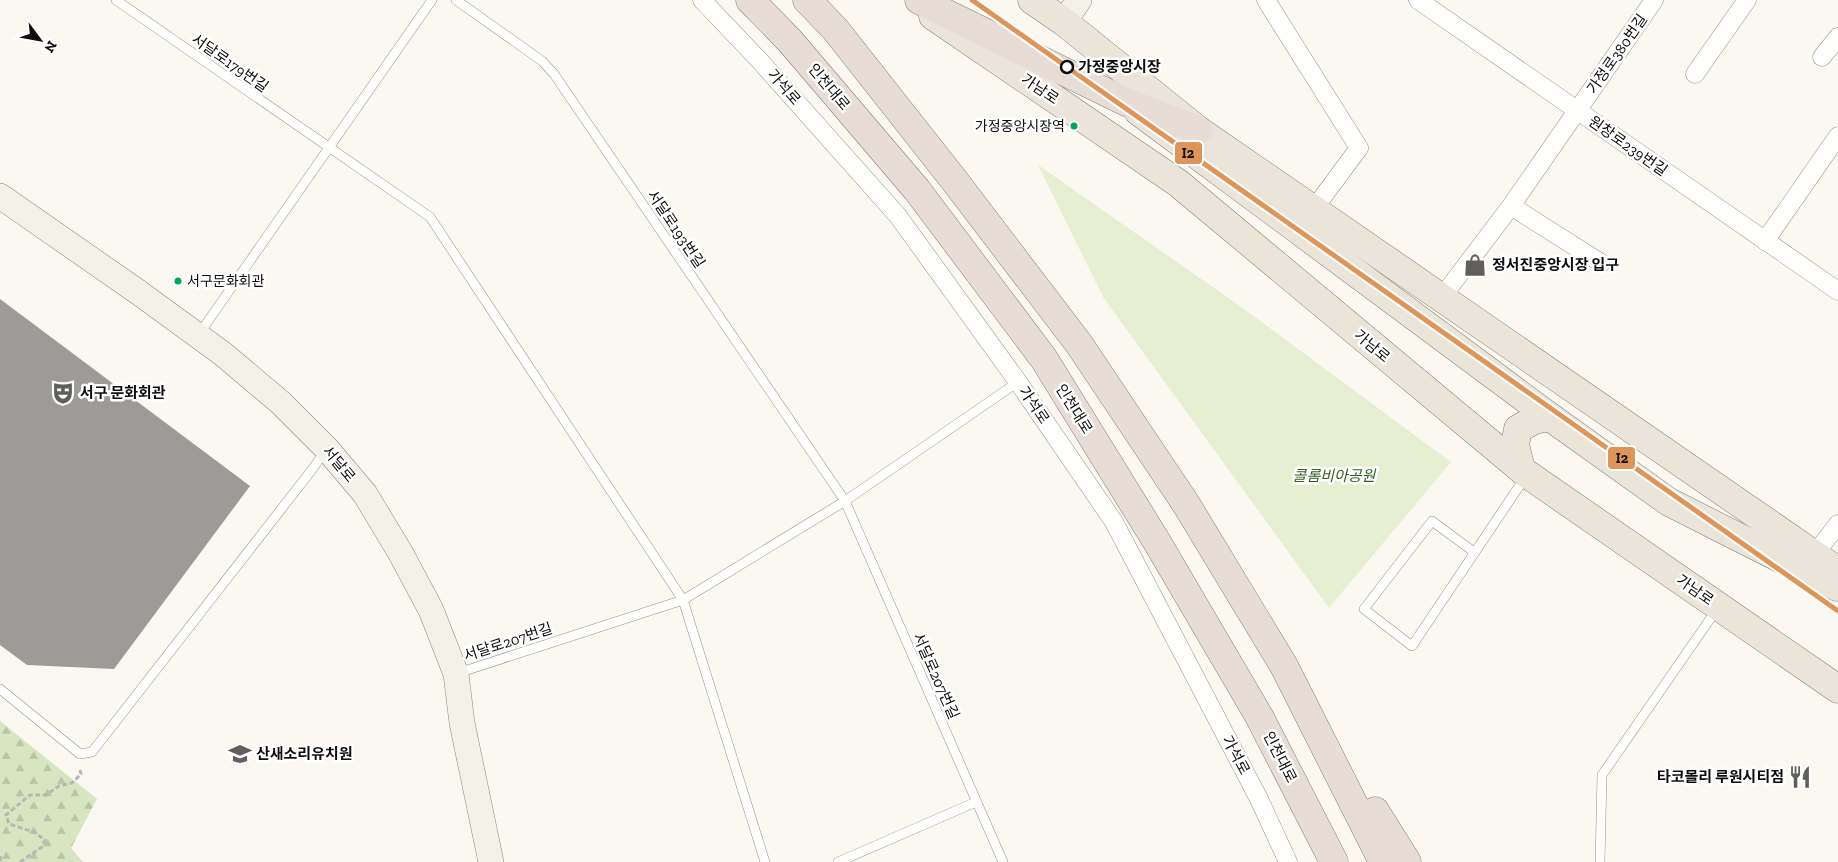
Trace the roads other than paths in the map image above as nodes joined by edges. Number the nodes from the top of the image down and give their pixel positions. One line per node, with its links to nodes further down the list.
1 (116, 0): 23 (lane, 서달로179번길)
2 (432, 0): 23 (lane)
3 (456, 0): 36 (lane, 서달로193번길)
4 (702, 0): 32 (street, 가석로)
5 (750, 0): 54 (highway, 인천대로)
6 (808, 0): 44 (highway)
7 (909, 0): 35 (main road, 가남로)
8 (919, 0): 19 (highway)
9 (1032, 0): 15 (main road)
10 (1079, 0): 15 (street)
11 (1266, 0): 26 (street)
12 (1418, 0): 20 (street, 원창로239번길)
13 (1654, 0): 20 (street, 가정로380번길)
14 (1747, 0): 18 (street)
15 (1064, 22): 21 (main road)
16 (1838, 37): 17 (street)
17 (1822, 57)
18 (1694, 74)
19 (1126, 102): 21 (highway); 33 (main road)
20 (1577, 111): 25 (street, 가정로380번길); 27 (street, 원창로239번길)
21 (1198, 130): 26 (main road)
22 (1838, 136): 27 (street)
23 (330, 148): 31 (lane); 42 (lane)
24 (0, 196): 31 (street, 서달로)
25 (1511, 206): 28 (street); 30 (street, 가정로380번길)
26 (1313, 210): 30 (main road)
27 (1766, 241): 29 (street, 원창로239번길)
28 (1601, 263)
29 (1838, 292)
30 (1442, 297): 39 (main road)
31 (198, 336): 34 (street, 서달로)
32 (1018, 382): 36 (lane, 서달로207번길); 53 (street, 가석로)
33 (1550, 417): 35 (main road); 41 (main road)
34 (327, 449): 45 (street, 서달로); 46 (lane)
35 (1524, 471): 38 (lane); 43 (main road, 가남로)
36 (845, 501): 42 (lane, 서달로207번길); 48 (lane, 서달로207번길)
37 (1838, 524): 39 (street)
38 (1474, 552): 38 (lane)
39 (1815, 554): 40 (main road)
40 (1838, 571)
41 (1838, 588)
42 (682, 600): 45 (lane, 서달로207번길); 50 (lane)
43 (1719, 606): 47 (main road, 가남로); 57 (lane)
44 (1284, 666): 55 (highway); 56 (highway)
45 (456, 674): 49 (street, 서달로)
46 (0, 689)
47 (1838, 689)
48 (976, 802): 51 (lane); 52 (lane, 서달로207번길)
49 (491, 862)
50 (765, 862)
51 (838, 862)
52 (1003, 862)
53 (1288, 862)
54 (1334, 862)
55 (1383, 862)
56 (1407, 862)
57 (1600, 862)

